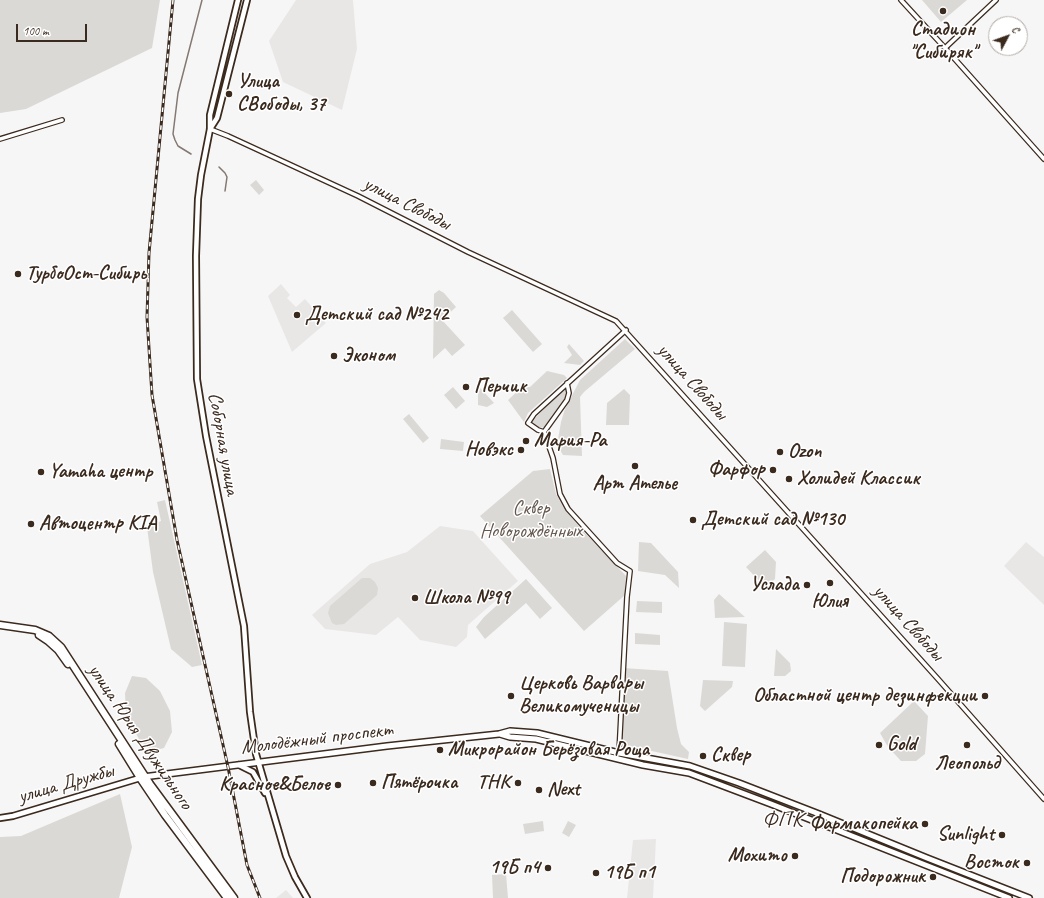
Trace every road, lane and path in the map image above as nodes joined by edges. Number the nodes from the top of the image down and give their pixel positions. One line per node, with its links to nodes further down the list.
1 (238, 0): 7 (street, Соборная улица)
2 (246, 0): 7 (street, Соборная улица)
3 (901, 0): 5 (street)
4 (996, 0): 5 (street)
5 (945, 48): 9 (street)
6 (62, 120): 8 (street)
7 (210, 129): 10 (street, улица Свободы); 17 (street, Соборная улица)
8 (0, 139)
9 (1044, 159)
10 (626, 330): 11 (street); 20 (street, улица Свободы)
11 (567, 383): 12 (street); 12 (street)
12 (544, 432): 16 (street)
13 (0, 625): 19 (main road, улица Юрия Двужильного)
14 (0, 629): 19 (main road, улица Юрия Двужильного)
15 (499, 734): 16 (main road, Молодёжный проспект); 17 (main road, Молодёжный проспект); 26 (main road, Молодёжный проспект)
16 (619, 753): 27 (main road, Молодёжный проспект)
17 (259, 762): 18 (main road, Молодёжный проспект); 21 (street, Соборная улица)
18 (239, 765): 19 (main road, Молодёжный проспект); 21 (street)
19 (142, 777): 22 (street, улица Дружбы); 23 (main road, улица Юрия Двужильного); 24 (main road, улица Юрия Двужильного)
20 (1044, 799)
21 (269, 800): 25 (street)
22 (0, 818)
23 (227, 898)
24 (234, 898)
25 (307, 898)
26 (1009, 898)
27 (1029, 898)

